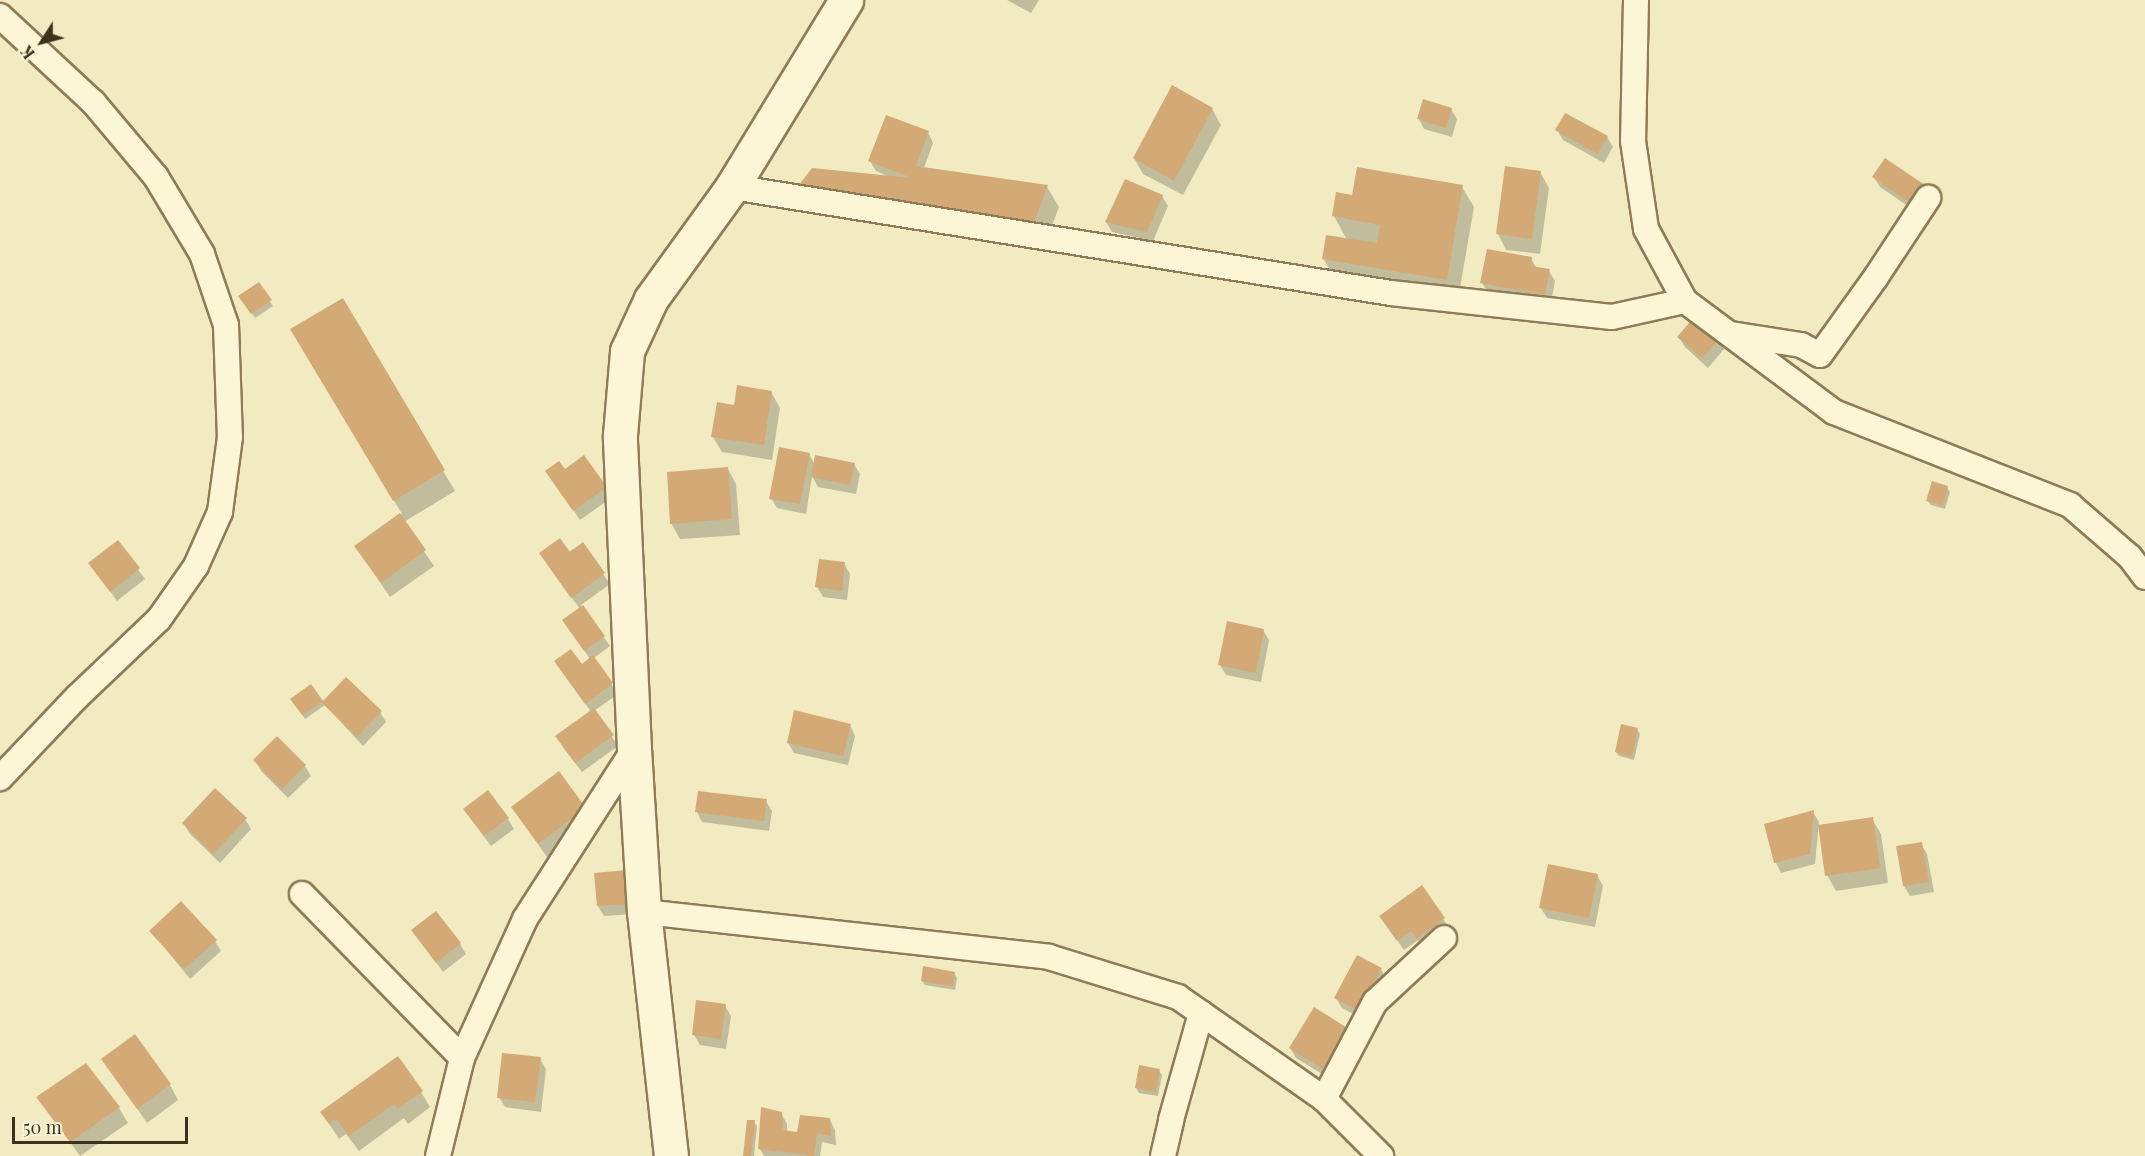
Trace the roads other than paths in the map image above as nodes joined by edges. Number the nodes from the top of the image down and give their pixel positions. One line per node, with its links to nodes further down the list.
1 (846, 0): 4 (street)
2 (1636, 0): 6 (street)
3 (0, 16): 10 (street)
4 (732, 188): 6 (street); 9 (street)
5 (1928, 198): 7 (street)
6 (1685, 301): 7 (street)
7 (1728, 334): 8 (street)
8 (2145, 577)
9 (634, 749): 12 (street); 15 (street)
10 (0, 778)
11 (302, 894): 15 (street)
12 (644, 912): 14 (street); 18 (street)
13 (1444, 938): 16 (street)
14 (1202, 1013): 16 (street); 19 (street)
15 (462, 1058): 17 (street)
16 (1324, 1099): 20 (street)
17 (438, 1156)
18 (671, 1156)
19 (1163, 1156)
20 (1381, 1156)

